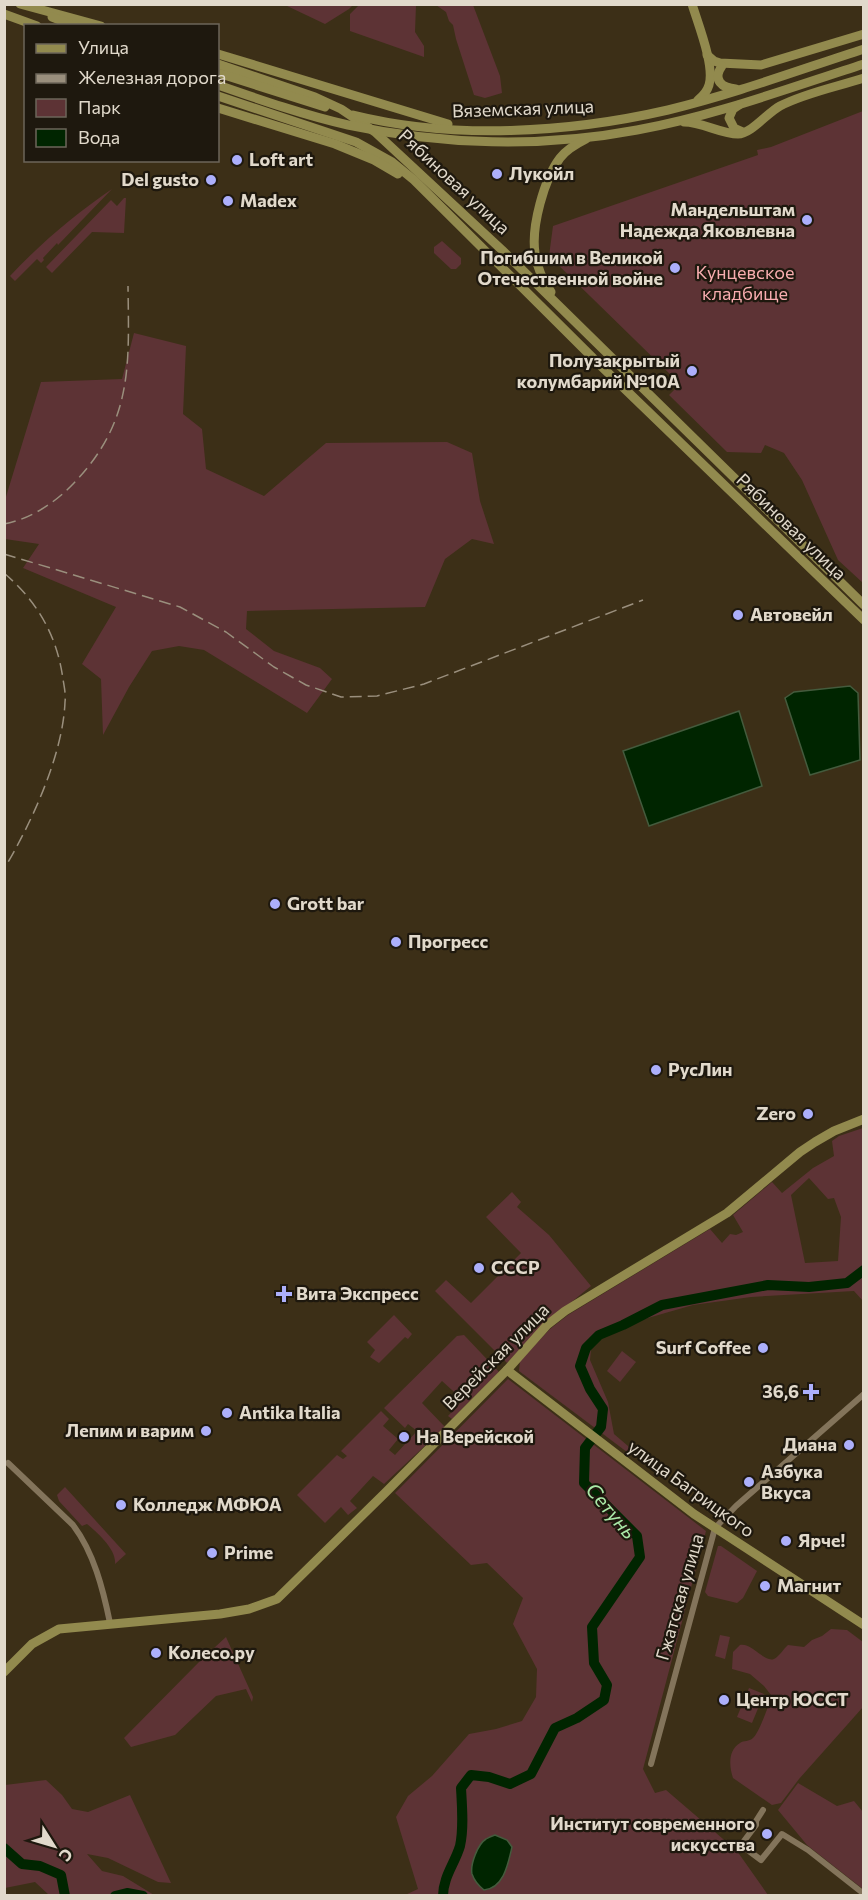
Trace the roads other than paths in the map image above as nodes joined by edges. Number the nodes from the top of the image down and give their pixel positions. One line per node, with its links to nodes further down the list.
1 (692, 4): 8 (main road)
2 (22, 5): 5 (main road); 6 (main road)
3 (4, 14): 4 (main road)
4 (32, 24)
5 (70, 24)
6 (95, 24)
7 (864, 34): 12 (main road)
8 (704, 44): 11 (main road); 12 (main road)
9 (864, 49): 18 (main road, Вяземская улица)
10 (219, 54): 24 (main road)
11 (707, 55): 12 (main road); 16 (main road)
12 (728, 64): 16 (main road)
13 (864, 64): 20 (main road, Вяземская улица)
14 (219, 68): 24 (main road, Вяземская улица); 28 (main road, Рябиновая улица)
15 (864, 78): 25 (main road)
16 (714, 80): 18 (main road); 21 (main road)
17 (219, 85): 26 (main road, Вяземская улица)
18 (739, 89): 21 (main road, Вяземская улица)
19 (219, 96): 27 (main road, Рябиновая улица)
20 (743, 102): 23 (main road, Вяземская улица); 25 (main road)
21 (694, 103): 24 (main road, Вяземская улица)
22 (219, 108): 27 (main road)
23 (674, 122): 25 (main road); 26 (main road, Вяземская улица)
24 (471, 130)
25 (745, 133)
26 (599, 135): 28 (main road)
27 (427, 195): 30 (main road, Рябиновая улица)
28 (562, 309): 29 (main road, Рябиновая улица)
29 (864, 605)
30 (864, 620)
31 (864, 1119): 32 (main road, Верейская улица)
32 (507, 1370): 35 (main road, улица Багрицкого); 36 (main road, Верейская улица)
33 (864, 1394): 35 (street, Гжатская улица)
34 (8, 1463): 36 (street)
35 (715, 1528): 37 (main road, улица Багрицкого); 39 (street, Гжатская улица)
36 (110, 1623): 38 (main road, Верейская улица)
37 (864, 1625)
38 (4, 1672)
39 (651, 1764)
40 (763, 1810): 41 (street)
41 (864, 1894)

